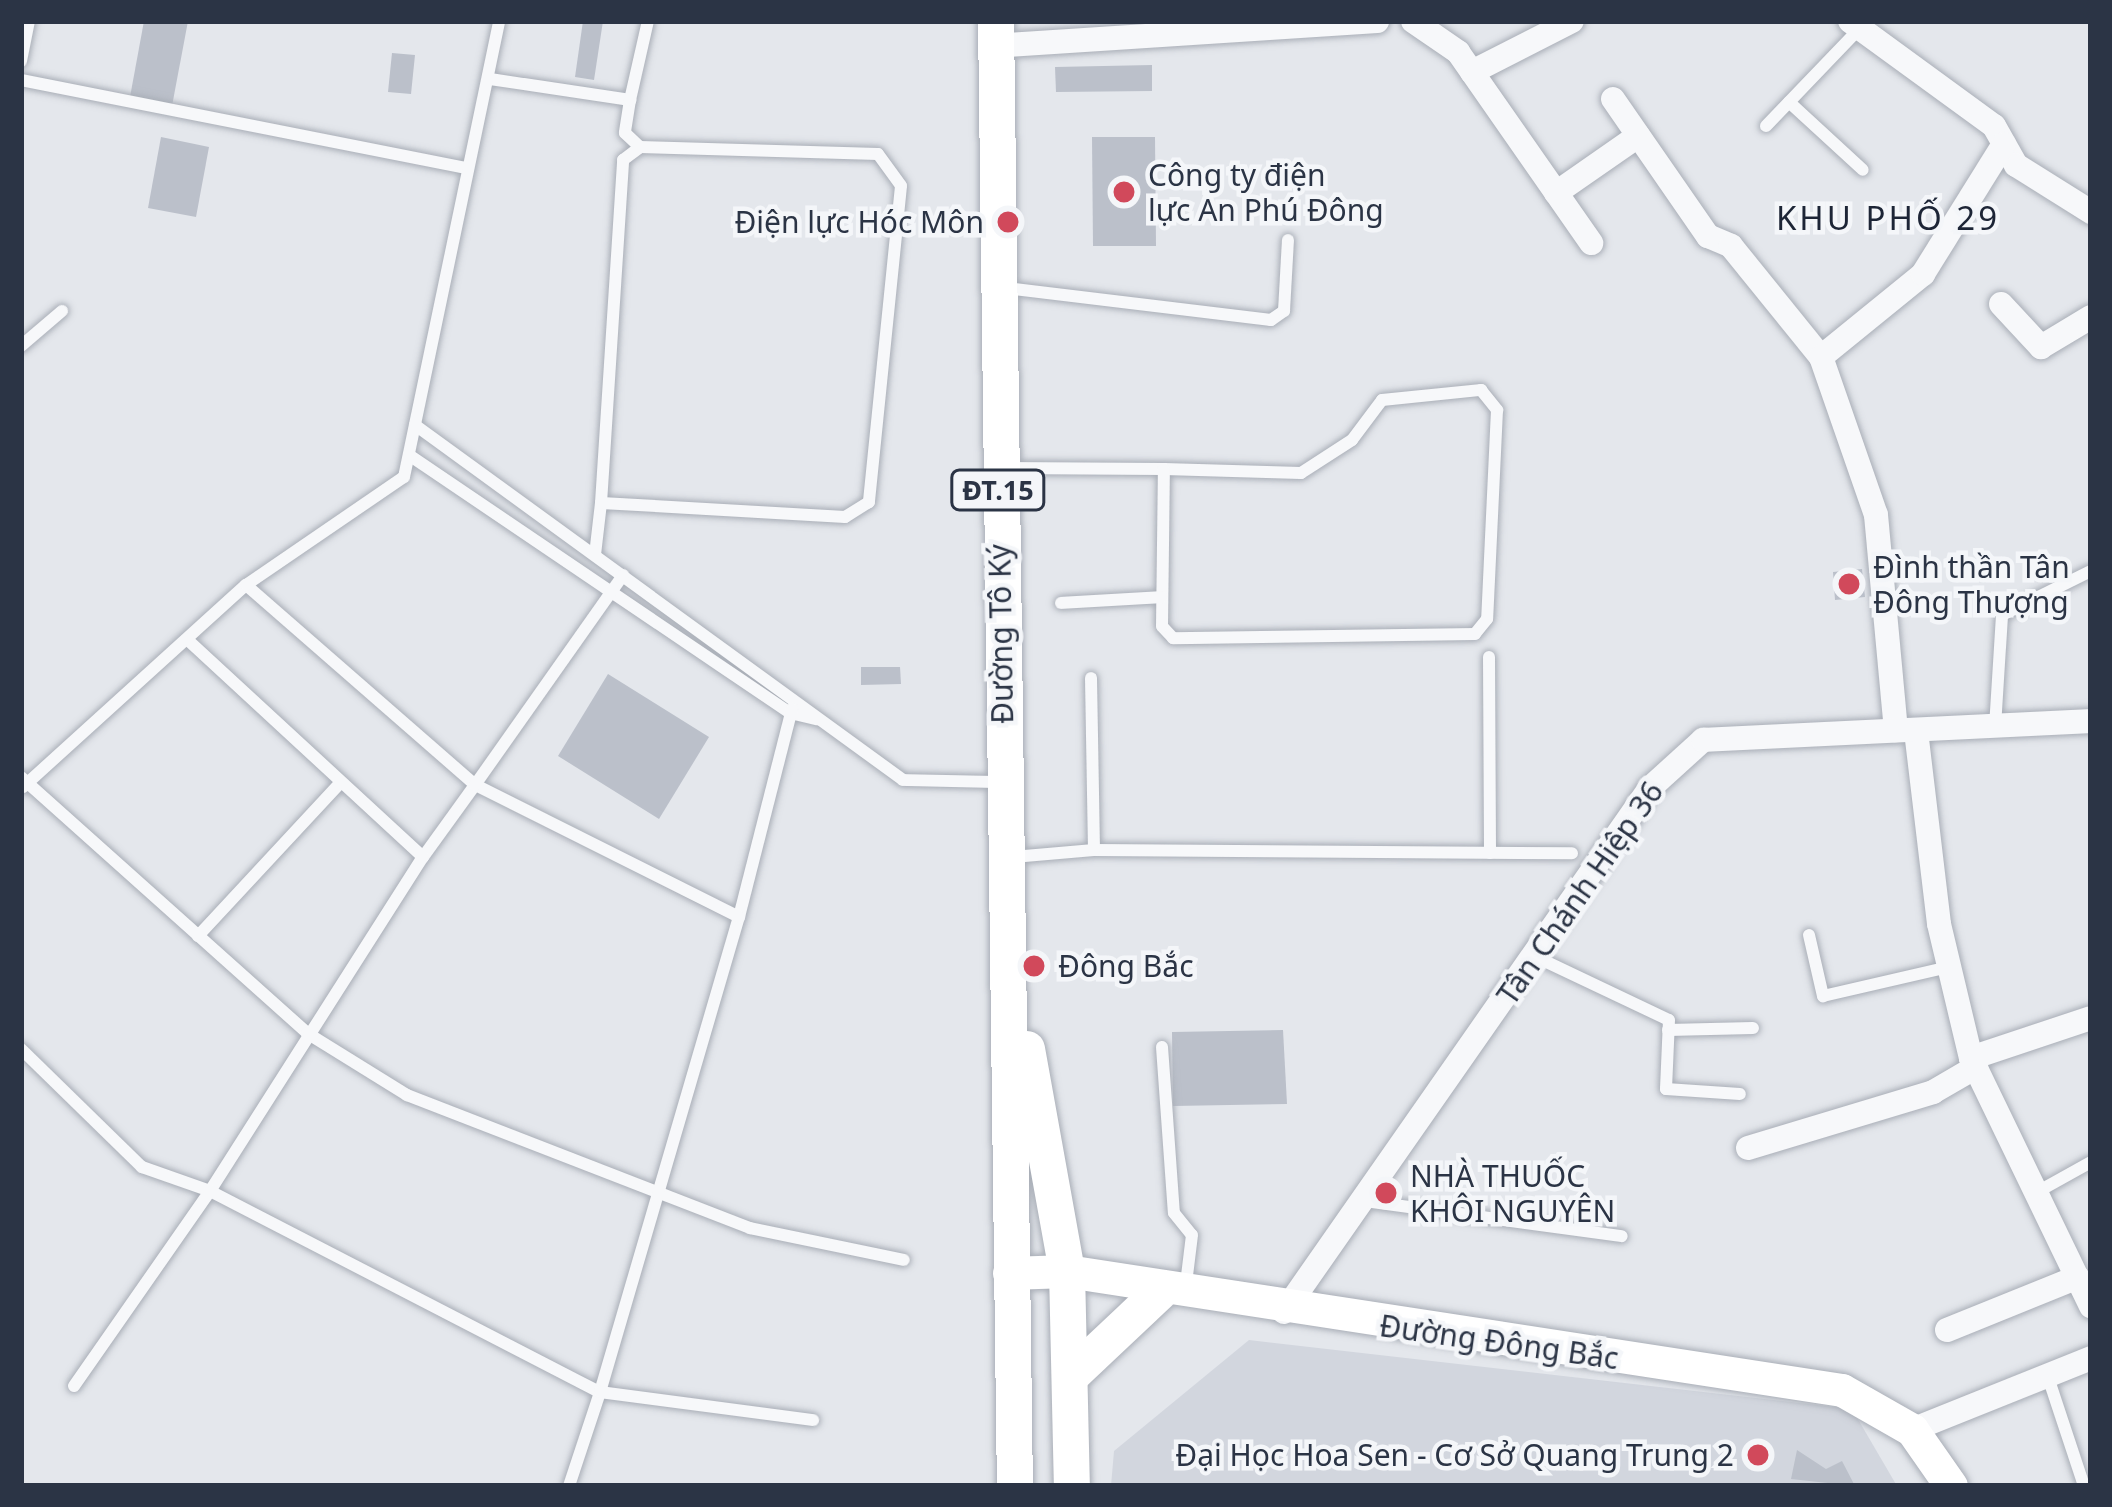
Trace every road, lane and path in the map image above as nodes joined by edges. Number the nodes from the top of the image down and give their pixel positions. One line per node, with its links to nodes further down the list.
1 (29, 21): 9 (lane)
2 (499, 21): 11 (lane)
3 (648, 21): 14 (lane)
4 (1377, 21): 8 (street)
5 (1412, 21): 10 (street)
6 (1572, 21): 10 (street)
7 (1855, 25): 15 (lane); 18 (street)
8 (994, 33): 26 (main road, Đường Tô Ký / ĐT.15)
9 (21, 62)
10 (1472, 72): 22 (street)
11 (490, 79): 14 (lane); 20 (lane)
12 (21, 80): 20 (lane)
13 (1613, 99): 17 (street)
14 (630, 100): 19 (lane)
15 (1789, 102): 16 (lane); 21 (lane)
16 (1766, 126)
17 (1638, 136): 22 (street); 31 (street)
18 (2004, 144): 23 (street); 31 (street)
19 (640, 147): 36 (lane); 36 (lane)
20 (465, 168): 32 (lane)
21 (1863, 170)
22 (1556, 193): 25 (street)
23 (2091, 212)
24 (1288, 240): 26 (lane)
25 (1591, 243)
26 (993, 286): 34 (main road, Đường Tô Ký / ĐT.15)
27 (2000, 304): 29 (street)
28 (62, 311): 30 (lane)
29 (2091, 317)
30 (21, 346)
31 (1821, 357): 52 (street)
32 (415, 425): 33 (lane); 37 (lane)
33 (409, 454): 40 (lane); 41 (lane)
34 (997, 468): 35 (lane); 53 (main road, Đường Tô Ký / ĐT.15)
35 (1164, 470): 42 (lane); 42 (lane)
36 (601, 503): 37 (lane)
37 (595, 555): 39 (lane)
38 (2091, 571): 51 (lane)
39 (623, 575): 41 (lane); 47 (lane)
40 (247, 585): 44 (lane); 56 (lane)
41 (609, 595): 48 (lane); 56 (lane)
42 (1162, 597): 43 (lane)
43 (1061, 602)
44 (187, 639): 54 (lane); 55 (lane)
45 (1490, 657): 58 (lane)
46 (1091, 679): 57 (lane)
47 (799, 697): 48 (lane); 49 (lane)
48 (790, 713): 49 (lane); 62 (lane)
49 (818, 719): 53 (lane)
50 (2091, 721): 51 (street, Tân Chánh Hiệp 36)
51 (1995, 727): 52 (street, Tân Chánh Hiệp 36)
52 (1906, 731): 65 (street, Tân Chánh Hiệp 36); 67 (street)
53 (1002, 782): 61 (main road, Đường Tô Ký / ĐT.15)
54 (23, 783): 64 (lane)
55 (340, 783): 60 (lane); 64 (lane)
56 (475, 785): 60 (lane); 62 (lane)
57 (1094, 850): 58 (lane); 61 (lane)
58 (1490, 853): 59 (lane)
59 (1572, 853)
60 (423, 857): 71 (lane)
61 (1006, 857): 66 (main road, Đường Tô Ký / ĐT.15)
62 (739, 917): 80 (lane)
63 (1809, 935): 67 (lane)
64 (199, 937): 71 (lane)
65 (1534, 956): 70 (lane); 81 (street, Tân Chánh Hiệp 36)
66 (1011, 959): 84 (main road, Đường Tô Ký / ĐT.15); 85 (main road, Đường Tô Ký / ĐT.15)
67 (1949, 967): 74 (street)
68 (2091, 1018): 74 (street)
69 (1753, 1028): 70 (lane)
70 (1669, 1030): 75 (lane)
71 (307, 1033): 78 (lane); 80 (lane)
72 (1162, 1048): 87 (lane)
73 (21, 1049): 78 (lane)
74 (1974, 1062): 76 (street); 79 (street)
75 (1740, 1094)
76 (1748, 1148)
77 (2091, 1162): 79 (lane)
78 (209, 1191): 94 (lane); 95 (lane)
79 (2037, 1192): 86 (street)
80 (661, 1193): 83 (lane); 95 (lane)
81 (1366, 1201): 82 (lane); 89 (street, Tân Chánh Hiệp 36)
82 (1622, 1236)
83 (904, 1260)
84 (1067, 1271): 85 (street, Đường Đông Bắc); 87 (street, Đường Đông Bắc); 92 (main road, Đường Tô Ký / ĐT.15)
85 (1009, 1273): 99 (main road, Đường Tô Ký / ĐT.15)
86 (2078, 1277): 88 (street); 90 (street)
87 (1172, 1295): 89 (street, Đường Đông Bắc); 92 (main road)
88 (2091, 1306)
89 (1284, 1312): 97 (street, Đường Đông Bắc)
90 (1947, 1330)
91 (2091, 1358): 93 (street)
92 (1072, 1375): 100 (main road, Đường Tô Ký / ĐT.15)
93 (2048, 1377): 97 (street); 102 (lane)
94 (74, 1386)
95 (600, 1392): 96 (lane); 98 (lane)
96 (813, 1420)
97 (1912, 1430): 101 (street, Đường Đông Bắc)
98 (569, 1486)
99 (1015, 1486)
100 (1072, 1486)
101 (1951, 1486)
102 (2084, 1486)

